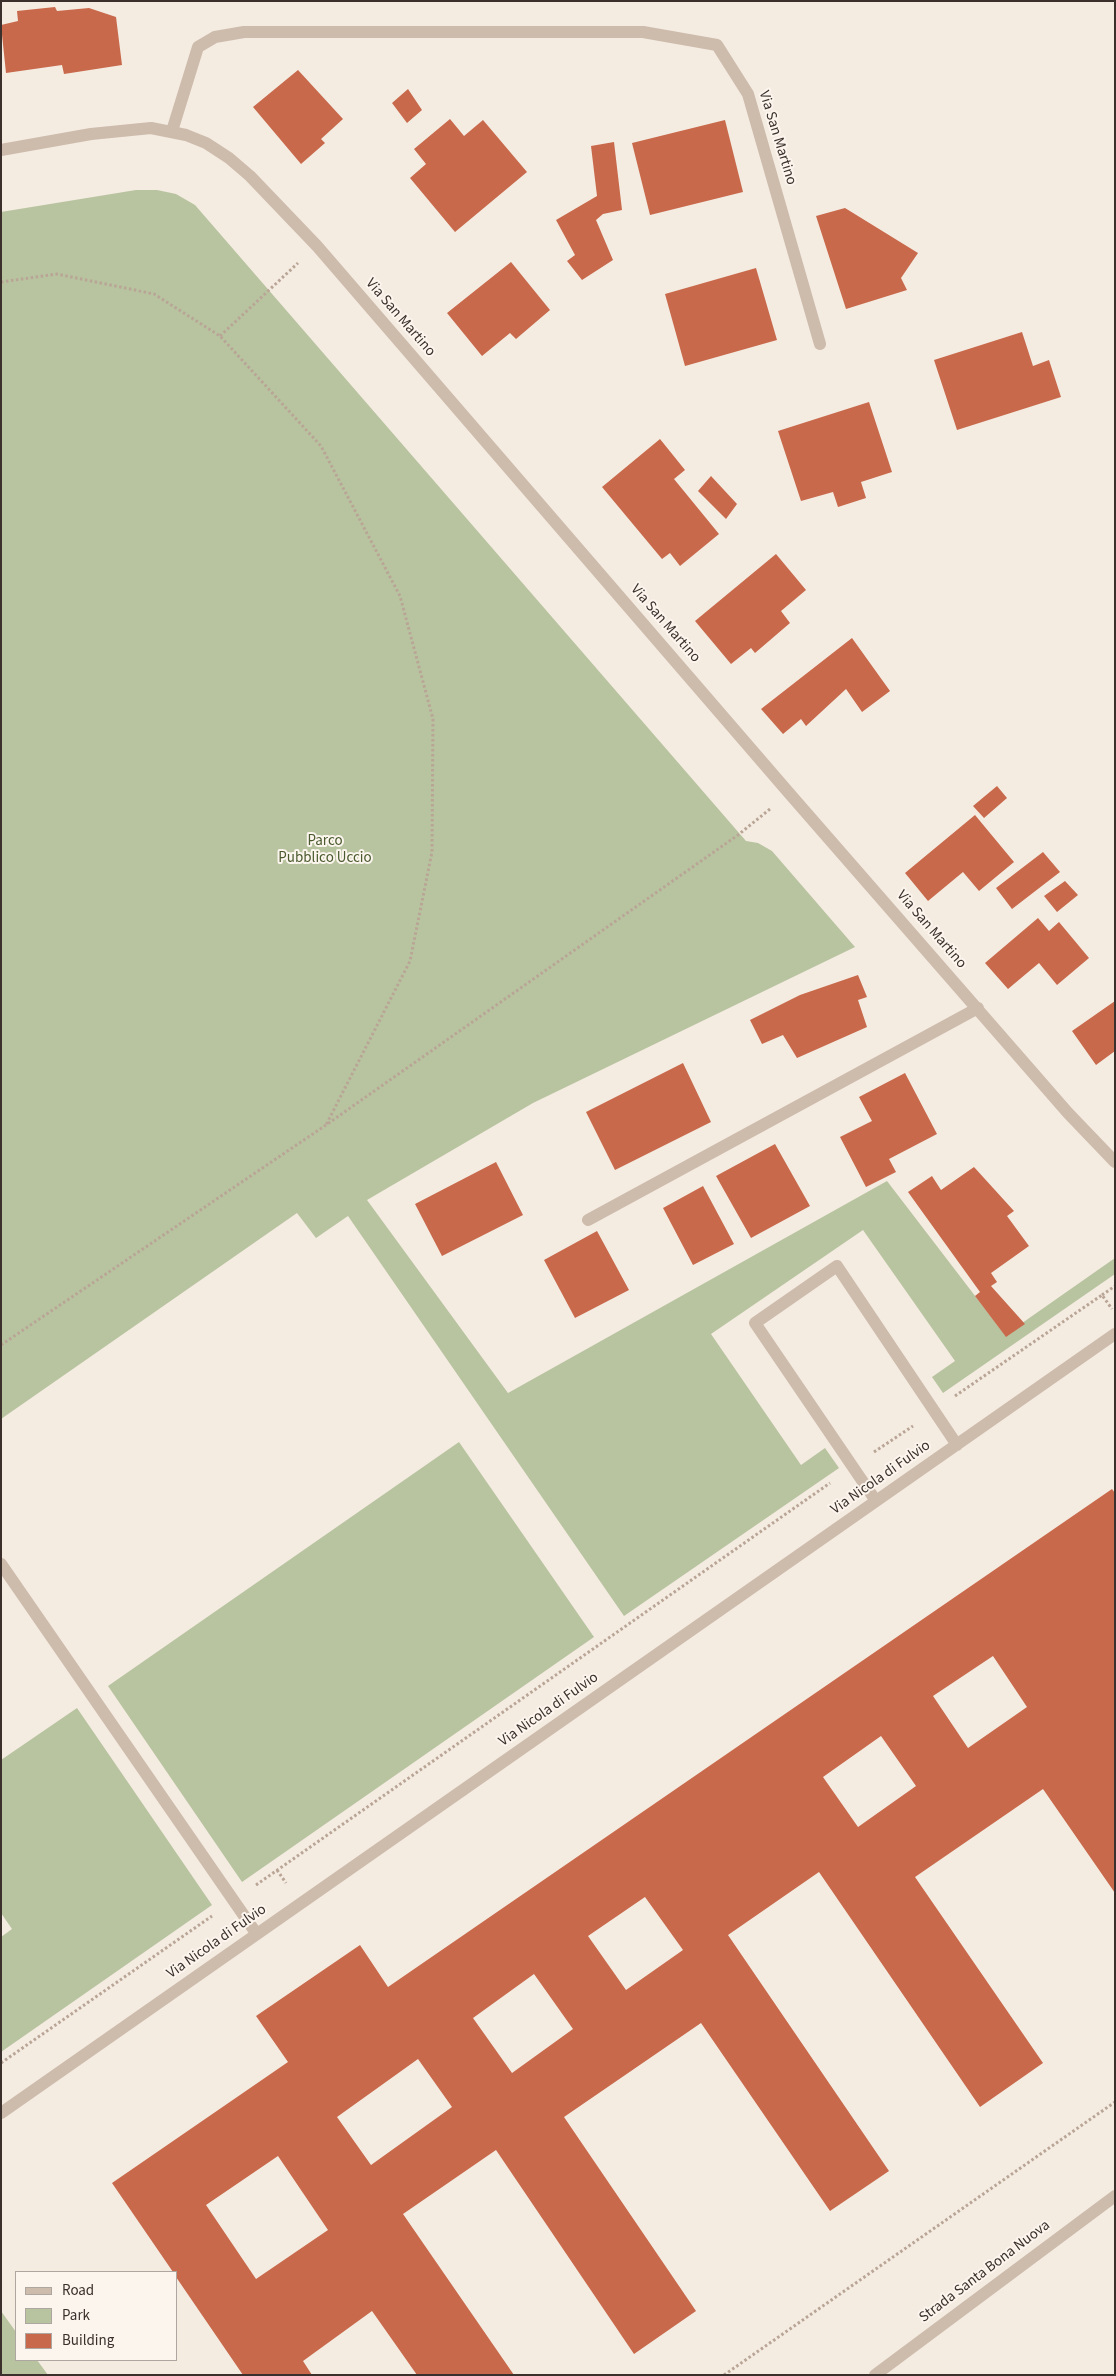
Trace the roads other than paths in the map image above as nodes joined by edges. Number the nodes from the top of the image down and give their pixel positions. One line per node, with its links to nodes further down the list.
1 (172, 131): 2 (street, Via San Martino); 3 (street, Via San Martino); 4 (street, Via San Martino)
2 (1, 150)
3 (820, 344)
4 (978, 1008): 5 (street, Via San Martino); 6 (street)
5 (1115, 1162)
6 (588, 1220)
7 (1115, 1334): 8 (street, Via Nicola di Fulvio)
8 (957, 1445): 9 (street, Via Nicola di Fulvio); 9 (street)
9 (876, 1501): 11 (street, Via Nicola di Fulvio)
10 (1, 1564): 11 (street)
11 (256, 1934): 12 (street, Via Nicola di Fulvio)
12 (1, 2113)
13 (1115, 2196): 14 (street, Strada Santa Bona Nuova)
14 (875, 2375)

